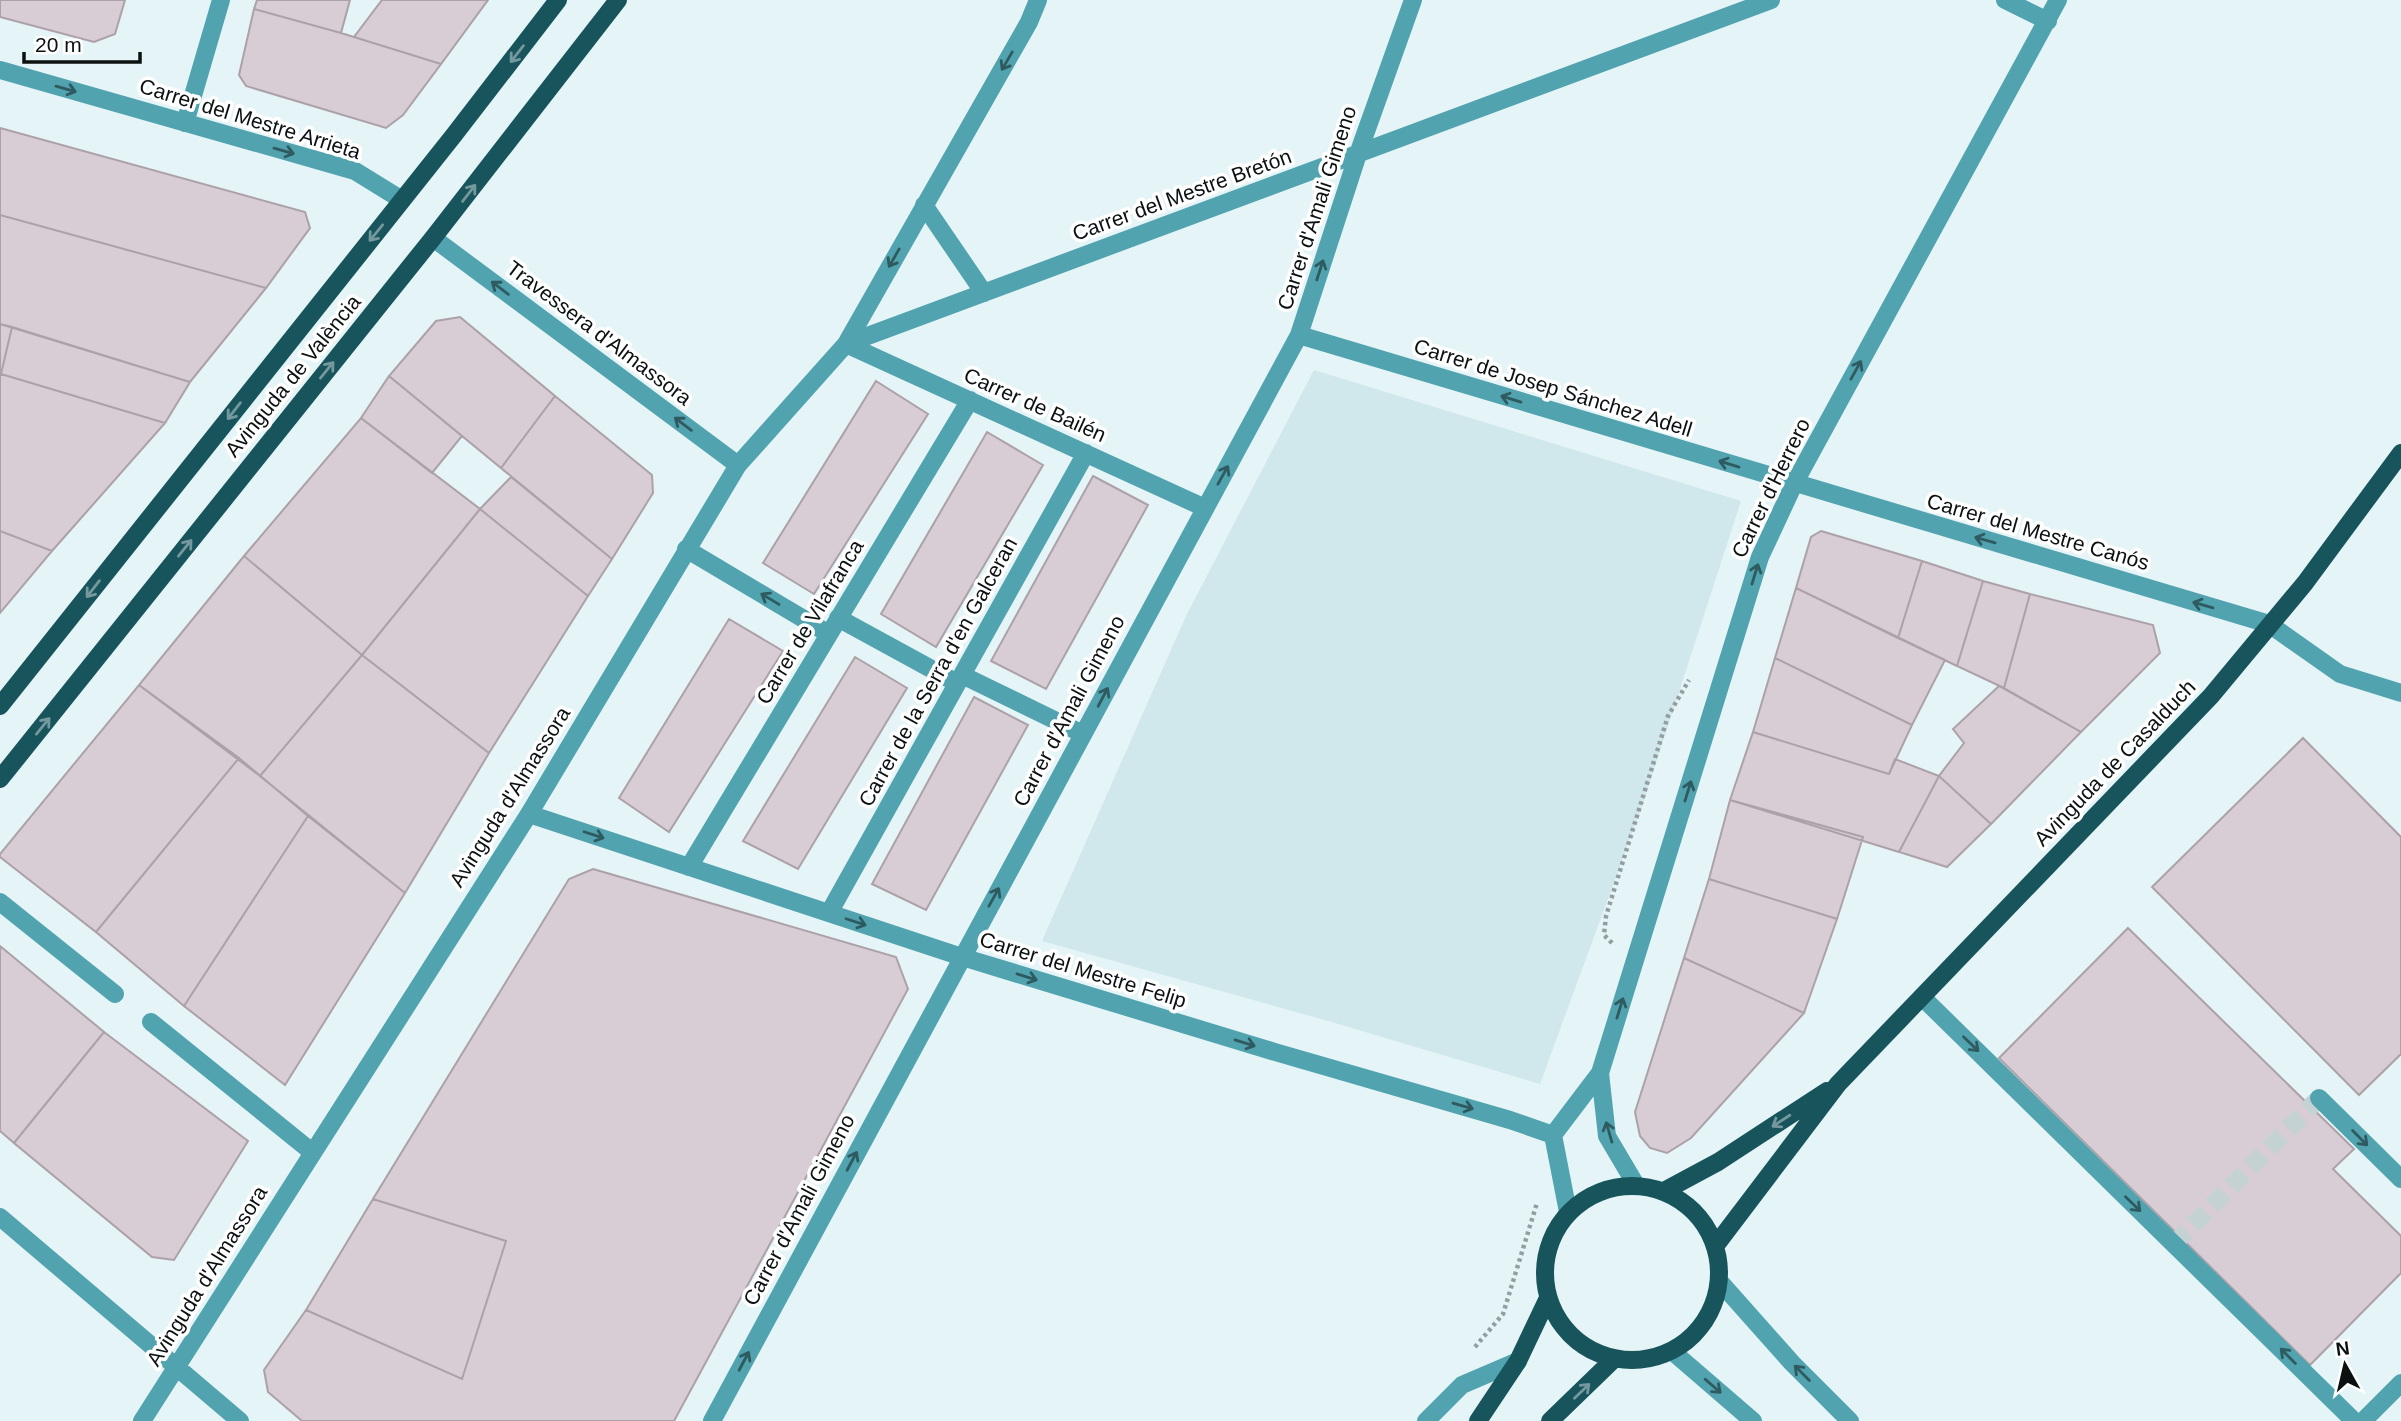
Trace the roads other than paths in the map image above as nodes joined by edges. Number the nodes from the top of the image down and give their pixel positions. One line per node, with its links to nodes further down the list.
1 (221, 0): 11 (street)
2 (558, 0): 13 (main road, Avinguda de València, one-way to 13)
3 (618, 0): 15 (main road, Avinguda de València, one-way to 3)
4 (1038, 0): 14 (street, Avinguda d'Almassora, one-way to 14)
5 (1413, 0): 12 (street, Carrer d'Amali Gimeno)
6 (1771, 0): 12 (street, Carrer del Mestre Bretón)
7 (2005, 0): 9 (street)
8 (2058, 0): 9 (street, Carrer d'Herrero)
9 (2048, 21): 23 (street, Carrer d'Herrero, one-way to 9)
10 (0, 70): 11 (street, Carrer del Mestre Arrieta, one-way to 11)
11 (185, 123): 13 (street, Carrer del Mestre Arrieta, one-way to 13)
12 (1358, 153): 16 (street, Carrer del Mestre Bretón); 17 (street, Carrer d'Amali Gimeno, one-way to 12)
13 (402, 200): 30 (main road, Avinguda de València, one-way to 30)
14 (925, 205): 16 (street); 18 (street, Avinguda d'Almassora, one-way to 18)
15 (433, 238): 22 (street, Travessera d'Almassora, one-way to 15); 32 (main road, Avinguda de València, one-way to 15)
16 (984, 293): 18 (street, Carrer del Mestre Bretón)
17 (1299, 335): 23 (street, Carrer de Josep Sánchez Adell, one-way to 17); 24 (street, Carrer d'Amali Gimeno, one-way to 17)
18 (846, 344): 19 (street, Carrer de Bailén); 22 (street, Avinguda d'Almassora)
19 (970, 400): 20 (street, Carrer de Bailén); 27 (street, Carrer de Vilafranca)
20 (1086, 453): 24 (street, Carrer de Bailén); 28 (street, Carrer de la Serra d'en Galceran)
21 (2401, 453): 26 (main road, Avinguda de Casalduch)
22 (738, 465): 25 (street, Avinguda d'Almassora)
23 (1794, 484): 26 (street, Carrer del Mestre Canós, one-way to 23); 41 (street, Carrer d'Herrero, one-way to 23)
24 (1205, 508): 31 (street, Carrer d'Amali Gimeno, one-way to 24)
25 (686, 549): 27 (street, one-way to 25); 33 (street, Avinguda d'Almassora)
26 (2269, 624): 29 (street, Carrer del Mestre Canós); 39 (main road, Avinguda de Casalduch)
27 (834, 626): 28 (street); 34 (street, Carrer de Vilafranca)
28 (960, 679): 31 (street); 36 (street, Carrer de la Serra d'en Galceran)
29 (2401, 693)
30 (0, 706)
31 (1083, 734): 37 (street, Carrer d'Amali Gimeno, one-way to 31)
32 (0, 779)
33 (529, 814): 34 (street, Carrer del Mestre Felip, one-way to 34); 45 (street, Avinguda d'Almassora)
34 (689, 867): 36 (street, Carrer del Mestre Felip)
35 (0, 902): 38 (street)
36 (830, 913): 37 (street, Carrer del Mestre Felip, one-way to 37)
37 (962, 957): 44 (street, Carrer del Mestre Felip, one-way to 44); 61 (street, Carrer d'Amali Gimeno, one-way to 37)
38 (115, 994)
39 (1922, 997): 42 (main road, Avinguda de Casalduch); 67 (street)
40 (150, 1021): 45 (street)
41 (1600, 1073): 44 (street, Carrer d'Herrero); 47 (street, Carrer d'Herrero, one-way to 41)
42 (1838, 1084): 48 (main road, Avinguda de Casalduch, one-way to 48); 51 (main road, Avinguda de Casalduch)
43 (2319, 1098): 46 (street, one-way to 46)
44 (1553, 1135): 49 (street)
45 (312, 1152): 57 (street, Avinguda d'Almassora)
46 (2401, 1179)
47 (1636, 1185): 48 (main road); 49 (main road)
48 (1664, 1192): 51 (main road)
49 (1567, 1212): 53 (main road)
50 (0, 1217): 57 (street)
51 (1716, 1245): 52 (main road)
52 (1720, 1282): 54 (main road); 66 (street, one-way to 52)
53 (1547, 1300): 55 (main road); 56 (main road)
54 (1673, 1352): 55 (main road); 65 (street, one-way to 65)
55 (1613, 1360): 64 (main road, one-way to 55)
56 (1518, 1361): 62 (street); 63 (main road)
57 (177, 1366): 59 (street, Avinguda d'Almassora); 60 (street)
58 (2401, 1382): 68 (street)
59 (142, 1421)
60 (240, 1421)
61 (712, 1421)
62 (1426, 1421)
63 (1478, 1421)
64 (1550, 1421)
65 (1753, 1421)
66 (1850, 1421)
67 (2354, 1421)
68 (2363, 1421)

